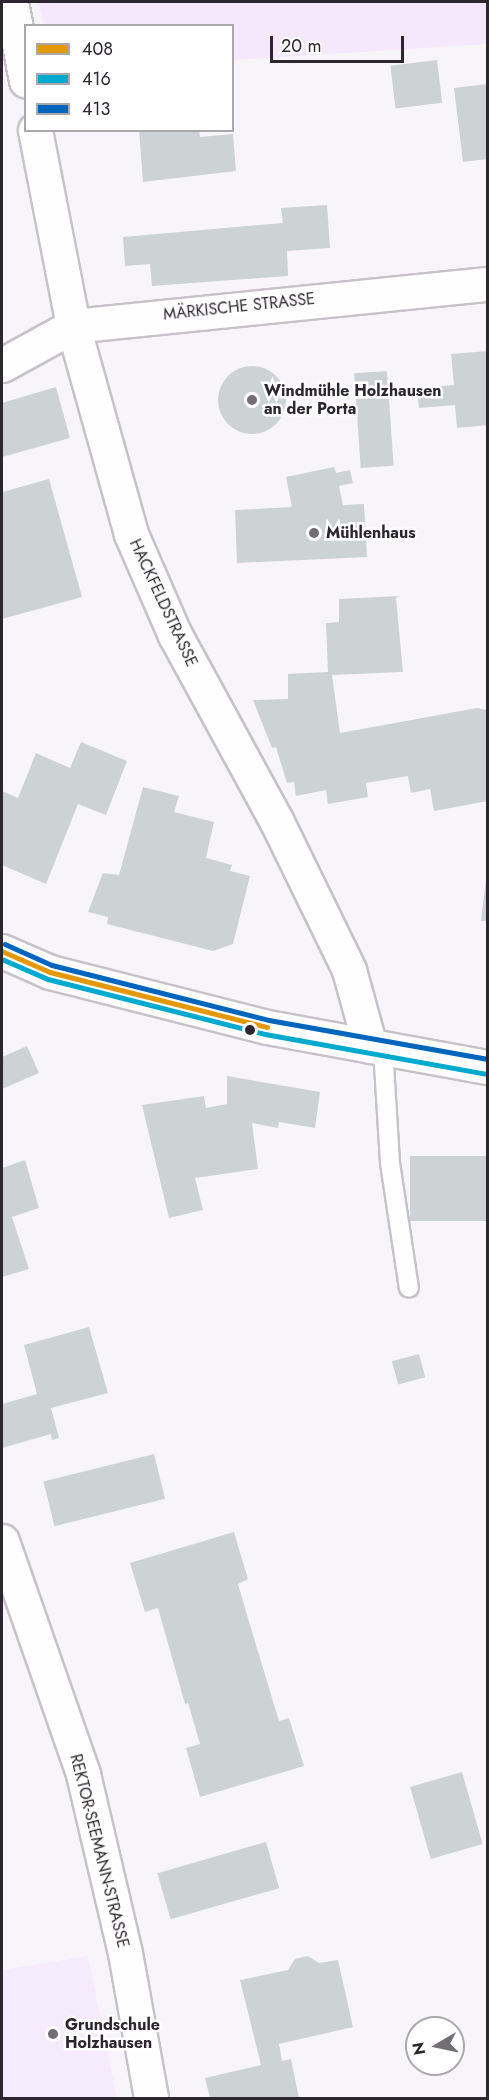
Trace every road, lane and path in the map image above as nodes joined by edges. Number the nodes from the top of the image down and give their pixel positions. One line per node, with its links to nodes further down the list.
1 (11, 2): 2 (street)
2 (24, 70)
3 (35, 132): 5 (street, HACKFELDSTRASSE)
4 (488, 285): 5 (street, MÄRKISCHE STRASSE)
5 (73, 326): 6 (street, MÄRKISCHE STRASSE); 8 (street, HACKFELDSTRASSE)
6 (2, 366)
7 (2, 951): 8 (street)
8 (376, 1047): 9 (street); 10 (lane)
9 (488, 1067)
10 (409, 1288)
11 (2, 1541): 12 (street, REKTOR-SEEMANN-STRASSE)
12 (151, 2098)

